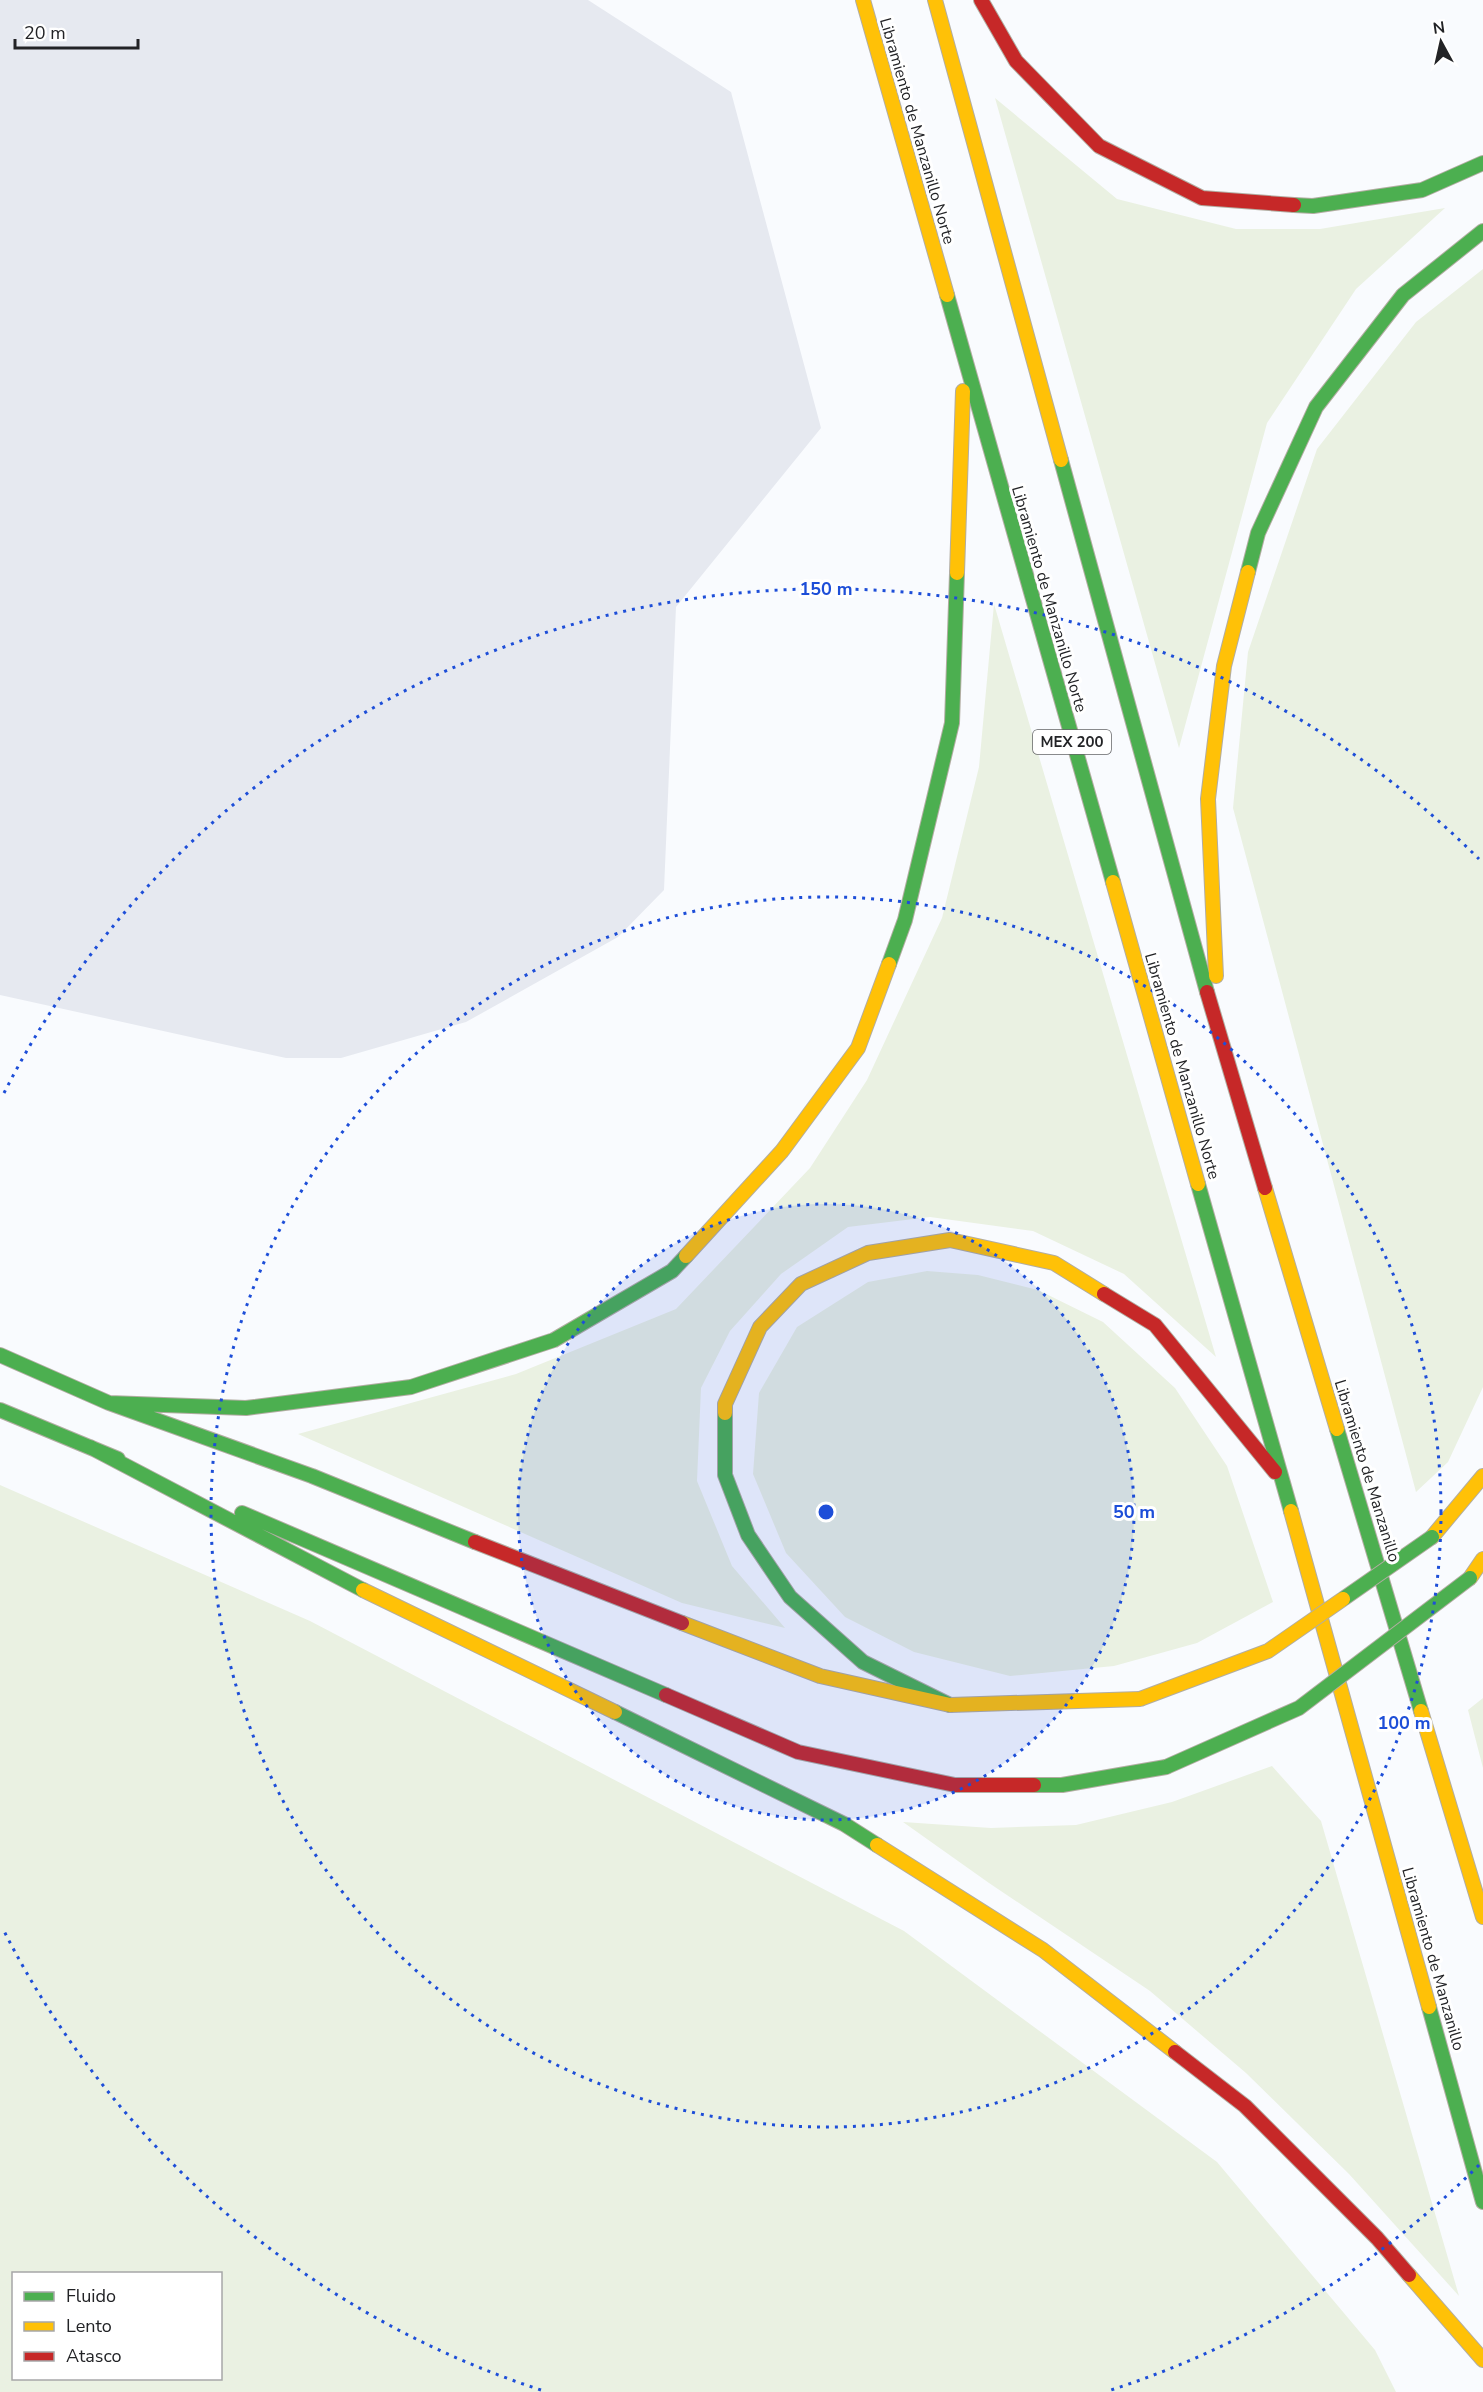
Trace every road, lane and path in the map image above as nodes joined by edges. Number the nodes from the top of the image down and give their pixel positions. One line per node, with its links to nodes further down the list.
1 (863, 0): 6 (main road, Libramiento de Manzanillo Norte / MEX 200)
2 (935, 0): 7 (main road, MEX 200)
3 (981, 0): 4 (main road)
4 (1483, 164)
5 (1483, 231): 7 (main road)
6 (964, 363): 9 (main road); 13 (main road, Libramiento de Manzanillo Norte / MEX 200)
7 (1219, 1035): 16 (main road, Libramiento de Manzanillo)
8 (0, 1355): 9 (main road)
9 (109, 1403): 15 (main road)
10 (0, 1410): 11 (main road)
11 (90, 1447): 14 (main road, bridge); 18 (main road)
12 (1483, 1476): 15 (main road, bridge)
13 (1283, 1483): 15 (main road); 17 (main road, Libramiento de Manzanillo)
14 (1483, 1559)
15 (950, 1705)
16 (1483, 1917)
17 (1483, 2202)
18 (1483, 2360)

